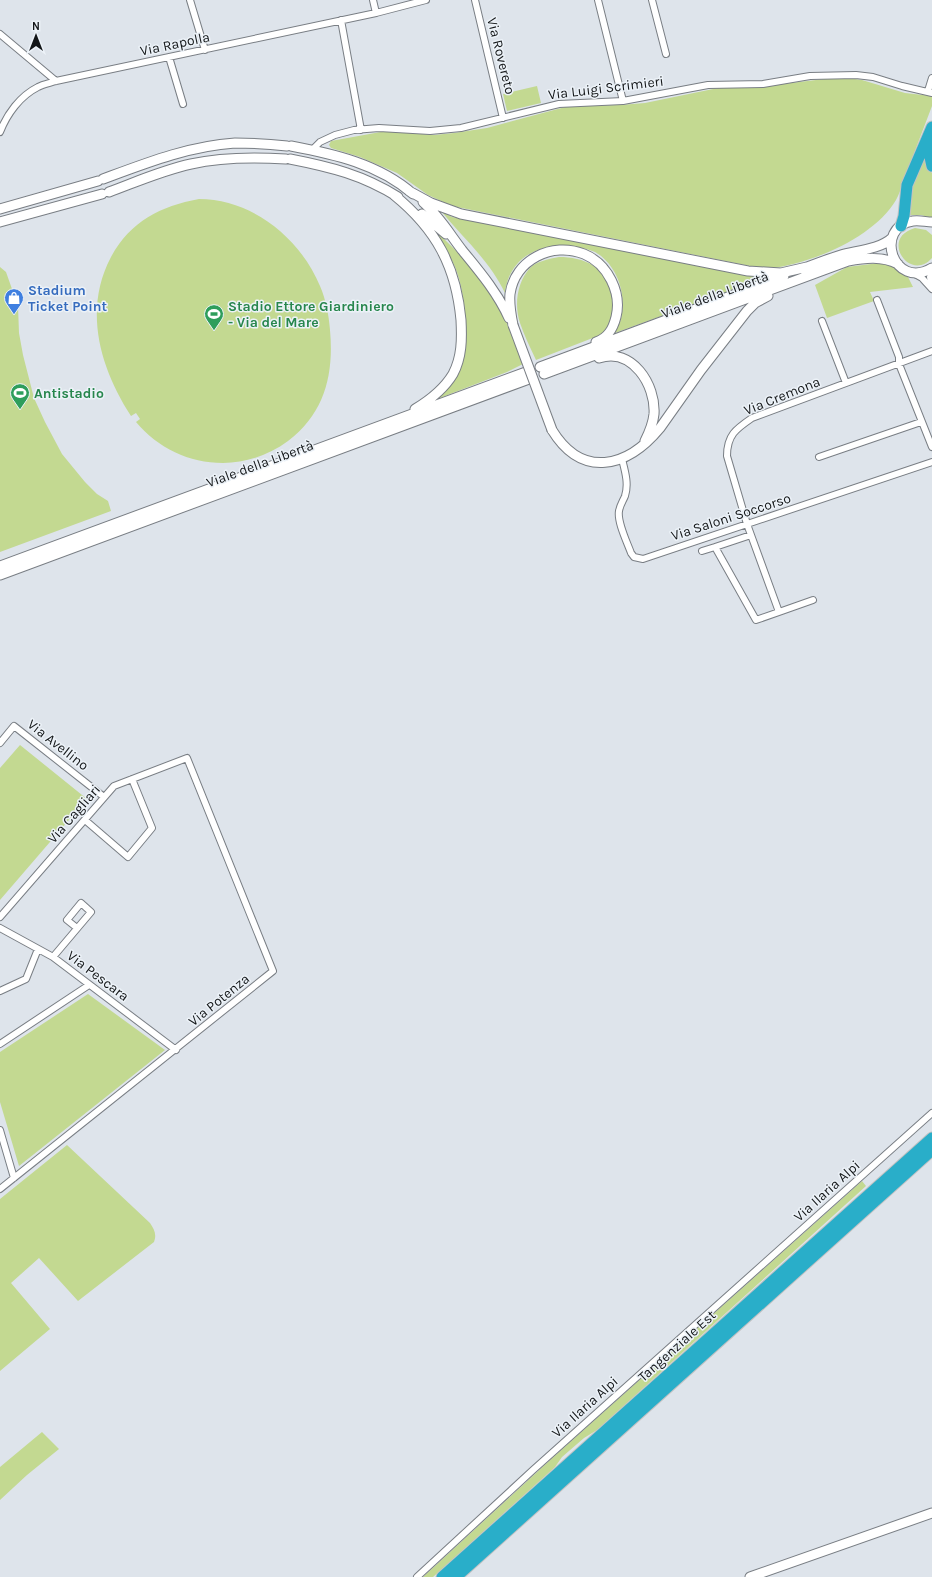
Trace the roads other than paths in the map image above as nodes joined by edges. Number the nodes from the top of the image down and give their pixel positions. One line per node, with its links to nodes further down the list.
1 (190, 0): 10 (street)
2 (373, 0): 7 (street)
3 (426, 0): 7 (street, Via Rapolla)
4 (475, 0): 18 (street, Via Rovereto)
5 (598, 0): 16 (street)
6 (652, 0): 11 (street)
7 (376, 13): 8 (street, Via Rapolla)
8 (341, 20): 10 (street, Via Rapolla); 20 (street)
9 (0, 34): 14 (street)
10 (205, 50): 12 (street, Via Rapolla)
11 (666, 54)
12 (169, 58): 14 (street, Via Rapolla); 17 (street)
13 (932, 78): 15 (street)
14 (56, 81): 21 (street, Via Rapolla)
15 (930, 92): 16 (street, Via Luigi Scrimieri)
16 (623, 101): 18 (street, Via Luigi Scrimieri)
17 (183, 104)
18 (504, 118): 20 (street, Via Luigi Scrimieri)
19 (932, 126): 36 (highway)
20 (361, 130): 24 (street, Via Luigi Scrimieri)
21 (0, 132)
22 (932, 136): 26 (highway)
23 (289, 146): 24 (main road); 25 (main road); 28 (main road)
24 (312, 150): 27 (main road)
25 (288, 159): 29 (main road); 31 (main road)
26 (932, 166)
27 (374, 169): 29 (main road); 30 (main road)
28 (100, 180): 31 (main road); 33 (main road)
29 (369, 181): 32 (main road)
30 (409, 191): 38 (main road); 40 (main road)
31 (106, 193): 34 (main road)
32 (394, 195): 38 (main road); 53 (main road)
33 (0, 209)
34 (0, 222)
35 (930, 223): 36 (main road)
36 (901, 226): 37 (main road, Viale della Libertà)
37 (892, 238): 39 (main road); 40 (main road, Viale della Libertà)
38 (461, 249): 48 (main road)
39 (898, 264): 41 (main road, Viale della Libertà); 43 (main road, Viale della Libertà)
40 (807, 267): 51 (main road, Viale della Libertà)
41 (832, 267): 51 (main road, Viale della Libertà); 56 (main road)
42 (932, 268): 43 (main road)
43 (910, 272): 45 (street)
44 (932, 272): 45 (street)
45 (932, 290)
46 (877, 300): 50 (street)
47 (822, 321): 52 (street)
48 (513, 325): 51 (main road); 58 (main road, bridge)
49 (932, 351): 50 (street, Via Cremona)
50 (899, 364): 52 (street, Via Cremona); 54 (street)
51 (542, 370): 56 (main road)
52 (846, 383): 60 (street, Via Cremona)
53 (400, 418): 64 (main road, Viale della Libertà); 65 (main road, Viale della Libertà)
54 (921, 422): 55 (street); 57 (street)
55 (932, 447)
56 (636, 451): 58 (main road)
57 (819, 457)
58 (622, 459): 60 (street, Via Saloni Soccorso)
59 (932, 462): 60 (street, Via Saloni Soccorso)
60 (747, 524): 61 (street, Via Cremona)
61 (751, 536): 62 (street); 67 (street, Via Cremona)
62 (715, 547): 63 (street); 67 (street)
63 (702, 551)
64 (0, 566)
65 (0, 575)
66 (813, 600): 67 (street)
67 (779, 612)
68 (0, 743): 71 (street, Via Avellino)
69 (187, 758): 70 (street, Via Cagliari); 81 (street, Via Potenza)
70 (132, 779): 71 (street, Via Cagliari); 72 (street)
71 (104, 797): 72 (street, Via Cagliari)
72 (85, 820): 73 (street, Via Cagliari)
73 (0, 917)
74 (0, 928): 76 (street, Via Pescara)
75 (77, 928): 77 (street)
76 (38, 949): 77 (street, Via Pescara); 79 (street)
77 (53, 957): 78 (street, Via Pescara)
78 (89, 985): 80 (street); 81 (street, Via Pescara)
79 (0, 991)
80 (0, 1044)
81 (176, 1050): 86 (street, Via Potenza)
82 (932, 1113): 90 (street, Via Ilaria Alpi)
83 (0, 1130): 86 (street)
84 (932, 1138): 91 (highway, Tangenziale Est)
85 (932, 1150): 89 (highway, Tangenziale Est)
86 (14, 1178): 87 (street, Via Potenza)
87 (0, 1189)
88 (932, 1513): 94 (main road)
89 (472, 1563): 92 (highway, Tangenziale Est); 93 (highway)
90 (417, 1577)
91 (442, 1577)
92 (456, 1577)
93 (460, 1577)
94 (750, 1577)

